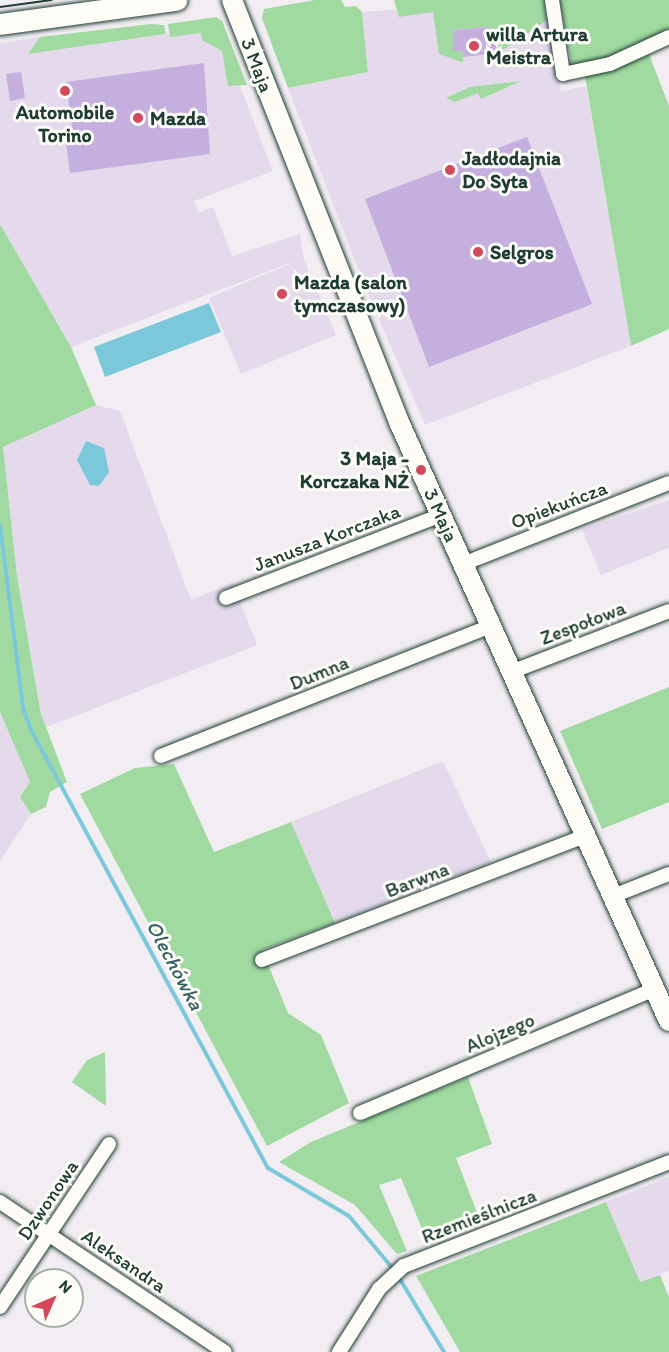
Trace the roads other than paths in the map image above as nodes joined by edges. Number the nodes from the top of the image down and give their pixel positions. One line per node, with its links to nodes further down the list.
1 (176, 0): 4 (main road)
2 (232, 0): 7 (street, 3 Maja)
3 (552, 0): 5 (street)
4 (0, 24)
5 (669, 37)
6 (669, 483): 8 (street, Opiekuńcza)
7 (441, 515): 8 (street, 3 Maja); 9 (street, Janusza Korczaka)
8 (463, 564): 11 (street, 3 Maja)
9 (226, 598)
10 (669, 611): 12 (street, Zespołowa)
11 (491, 626): 12 (street, 3 Maja); 13 (street, Dumna)
12 (511, 672): 14 (street, 3 Maja)
13 (161, 756)
14 (585, 836): 16 (street, 3 Maja); 17 (street, Barwna)
15 (669, 874): 16 (street)
16 (613, 896): 18 (street, 3 Maja)
17 (262, 960)
18 (655, 989): 19 (street, 3 Maja); 20 (street, Alojzego)
19 (669, 1019)
20 (360, 1113)
21 (109, 1144): 24 (street, Dzwonowa)
22 (669, 1162): 27 (street, Rzemieślnicza)
23 (0, 1202): 24 (street, Aleksandra)
24 (49, 1235): 25 (street, Dzwonowa); 26 (street, Aleksandra)
25 (0, 1307)
26 (225, 1352)
27 (339, 1352)

